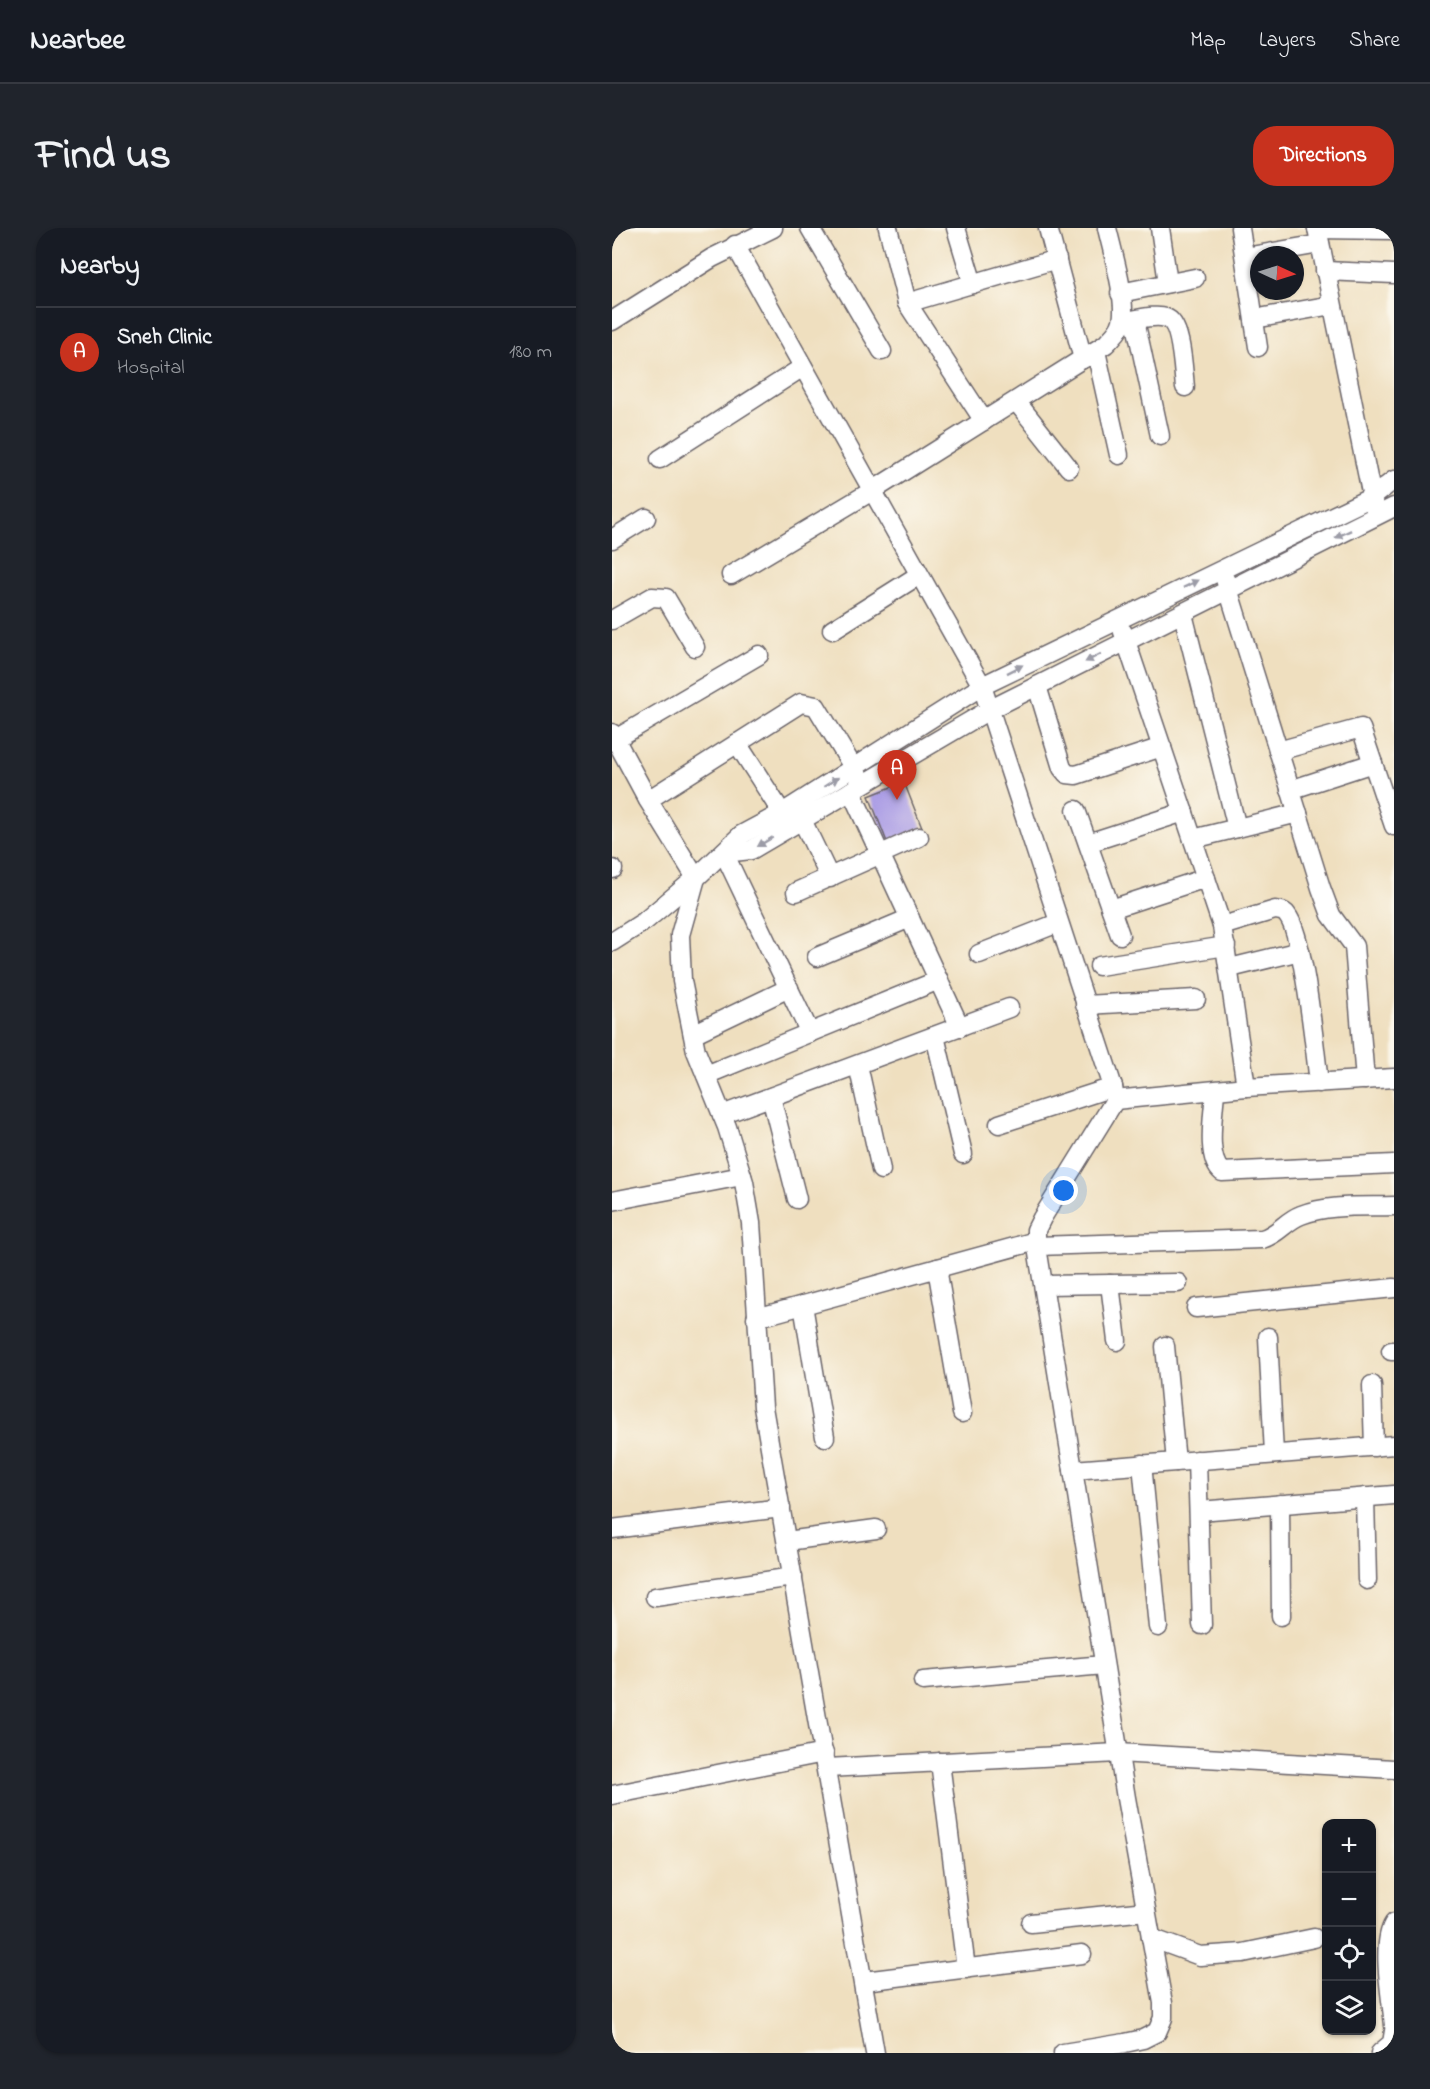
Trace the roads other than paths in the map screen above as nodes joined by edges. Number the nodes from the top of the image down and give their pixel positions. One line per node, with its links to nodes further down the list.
1 (773, 228): 11 (street)
2 (810, 228): 26 (street)
3 (888, 228): 20 (street)
4 (956, 228): 18 (street)
5 (1048, 228): 13 (street)
6 (1107, 228): 19 (street)
7 (1160, 228): 17 (street)
8 (1240, 228): 12 (street)
9 (1394, 230): 10 (street)
10 (1318, 234): 12 (street); 14 (street)
11 (735, 245): 24 (street); 28 (street)
12 (1245, 257): 23 (street)
13 (1057, 259): 18 (street); 27 (street)
14 (1325, 271): 15 (street); 21 (street)
15 (1394, 274)
16 (1195, 278): 17 (street)
17 (1168, 283): 19 (street)
18 (973, 284): 20 (street)
19 (1120, 293): 22 (street)
20 (907, 303): 31 (street)
21 (1332, 305): 23 (street); 38 (street)
22 (1128, 320): 27 (street); 29 (street); 32 (street)
23 (1254, 320): 25 (street)
24 (612, 321)
25 (1258, 347)
26 (882, 351)
27 (1089, 355): 30 (street); 33 (street)
28 (803, 367): 34 (street); 37 (street)
29 (1185, 387)
30 (1016, 401): 31 (street); 35 (street)
31 (984, 422): 37 (street)
32 (1160, 436)
33 (1119, 455)
34 (660, 459)
35 (1069, 468)
36 (1394, 480): 38 (street)
37 (872, 491): 44 (street); 45 (street)
38 (1372, 497): 40 (street); 43 (street)
39 (1394, 507): 40 (street)
40 (1377, 517): 46 (street, one-way to 46)
41 (646, 518): 42 (street)
42 (612, 539)
43 (1222, 569): 46 (street); 48 (street, one-way to 43)
44 (731, 574)
45 (919, 575): 50 (street); 54 (street)
46 (1229, 591): 47 (street); 60 (street)
47 (1183, 614): 51 (street); 72 (street)
48 (1117, 619): 51 (street); 54 (street, one-way to 48)
49 (612, 620): 52 (street)
50 (832, 630)
51 (1127, 641): 55 (street, one-way to 55); 59 (street)
52 (695, 647)
53 (759, 656): 57 (street)
54 (982, 686): 56 (street); 62 (street)
55 (1037, 686): 56 (street); 59 (street)
56 (989, 710): 63 (street); 84 (street)
57 (613, 738): 65 (street)
58 (737, 743): 62 (street); 65 (street); 68 (street)
59 (1162, 747): 67 (street)
60 (1278, 751): 61 (street); 64 (street)
61 (1373, 763): 64 (street); 71 (street)
62 (854, 768): 63 (street); 68 (street, one-way to 62)
63 (857, 788): 70 (street); 77 (street)
64 (1290, 790): 69 (street)
65 (648, 800): 78 (street)
66 (1076, 810): 75 (street)
67 (1184, 812): 74 (street); 75 (street)
68 (782, 813): 76 (street)
69 (1298, 813): 72 (street); 106 (street)
70 (802, 820): 76 (street, one-way to 76); 79 (street)
71 (1394, 826)
72 (1237, 828): 74 (street)
73 (919, 837): 77 (street)
74 (1193, 839): 80 (street)
75 (1088, 843): 82 (street)
76 (724, 853): 78 (street); 95 (street)
77 (881, 855): 79 (street); 83 (street)
78 (696, 878): 86 (street); 101 (street)
79 (830, 878): 81 (street)
80 (1206, 878): 82 (street); 85 (street)
81 (796, 892)
82 (1111, 909): 87 (street)
83 (910, 918): 91 (street); 94 (street)
84 (1058, 923): 90 (street); 97 (street)
85 (1222, 926): 88 (street); 89 (street)
86 (614, 935)
87 (1120, 935)
88 (1226, 945): 92 (street); 93 (street)
89 (1300, 951): 93 (street); 107 (street)
90 (979, 954)
91 (817, 957)
92 (1099, 966)
93 (1230, 968): 108 (street)
94 (939, 980): 99 (street); 100 (street)
95 (789, 988): 100 (street); 101 (street)
96 (1196, 999): 97 (street)
97 (1085, 1005): 110 (street)
98 (1009, 1008): 99 (street)
99 (960, 1027): 102 (street)
100 (810, 1033): 104 (street)
101 (693, 1034): 104 (street)
102 (936, 1036): 103 (street); 114 (street)
103 (858, 1065): 111 (street); 116 (street)
104 (706, 1075): 112 (street)
105 (1394, 1078): 106 (street)
106 (1365, 1080): 107 (street)
107 (1318, 1083): 108 (street)
108 (1246, 1087): 109 (street)
109 (1215, 1090): 110 (street); 115 (street)
110 (1114, 1094): 113 (street); 121 (street)
111 (771, 1097): 112 (street); 118 (street)
112 (722, 1115): 117 (street)
113 (999, 1124)
114 (963, 1154)
115 (1394, 1164)
116 (881, 1170)
117 (742, 1176): 119 (street); 129 (street)
118 (797, 1199)
119 (612, 1201)
120 (1394, 1206): 121 (street)
121 (1036, 1244): 122 (street); 125 (street)
122 (937, 1268): 127 (street); 134 (street)
123 (1178, 1282): 124 (street)
124 (1110, 1284): 125 (street); 131 (street)
125 (1044, 1285): 142 (street)
126 (1394, 1288): 128 (street)
127 (803, 1305): 129 (street); 135 (street)
128 (1196, 1308)
129 (756, 1317): 146 (street)
130 (1268, 1337): 138 (street)
131 (1117, 1341)
132 (1164, 1346): 140 (street)
133 (1372, 1385): 137 (street)
134 (962, 1413)
135 (825, 1437)
136 (1394, 1445): 137 (street)
137 (1374, 1447): 138 (street)
138 (1274, 1454): 139 (street)
139 (1197, 1460): 140 (street); 147 (street)
140 (1176, 1462): 141 (street)
141 (1142, 1464): 142 (street); 156 (street)
142 (1073, 1470): 157 (street)
143 (1394, 1495): 144 (street)
144 (1365, 1497): 145 (street); 152 (street)
145 (1280, 1504): 147 (street); 154 (street)
146 (781, 1508): 148 (street); 150 (street)
147 (1199, 1511): 155 (street)
148 (612, 1529)
149 (876, 1529): 150 (street)
150 (787, 1541): 151 (street)
151 (793, 1577): 153 (street); 160 (street)
152 (1367, 1580)
153 (655, 1597)
154 (1281, 1617)
155 (1202, 1625)
156 (1158, 1628)
157 (1104, 1665): 158 (street); 159 (street)
158 (923, 1681)
159 (1118, 1753): 161 (street); 162 (street); 164 (street)
160 (826, 1761): 161 (street); 163 (street); 171 (street)
161 (940, 1762): 170 (street)
162 (1394, 1769)
163 (612, 1795)
164 (1146, 1911): 165 (street); 167 (street)
165 (1031, 1923)
166 (1394, 1923): 172 (street)
167 (1151, 1938): 168 (street); 175 (street)
168 (1314, 1938)
169 (1082, 1954): 170 (street)
170 (966, 1968): 171 (street)
171 (864, 1981): 174 (street)
172 (1394, 2026)
173 (1394, 2031): 176 (street)
174 (875, 2053)
175 (1063, 2053)
176 (1380, 2053)

